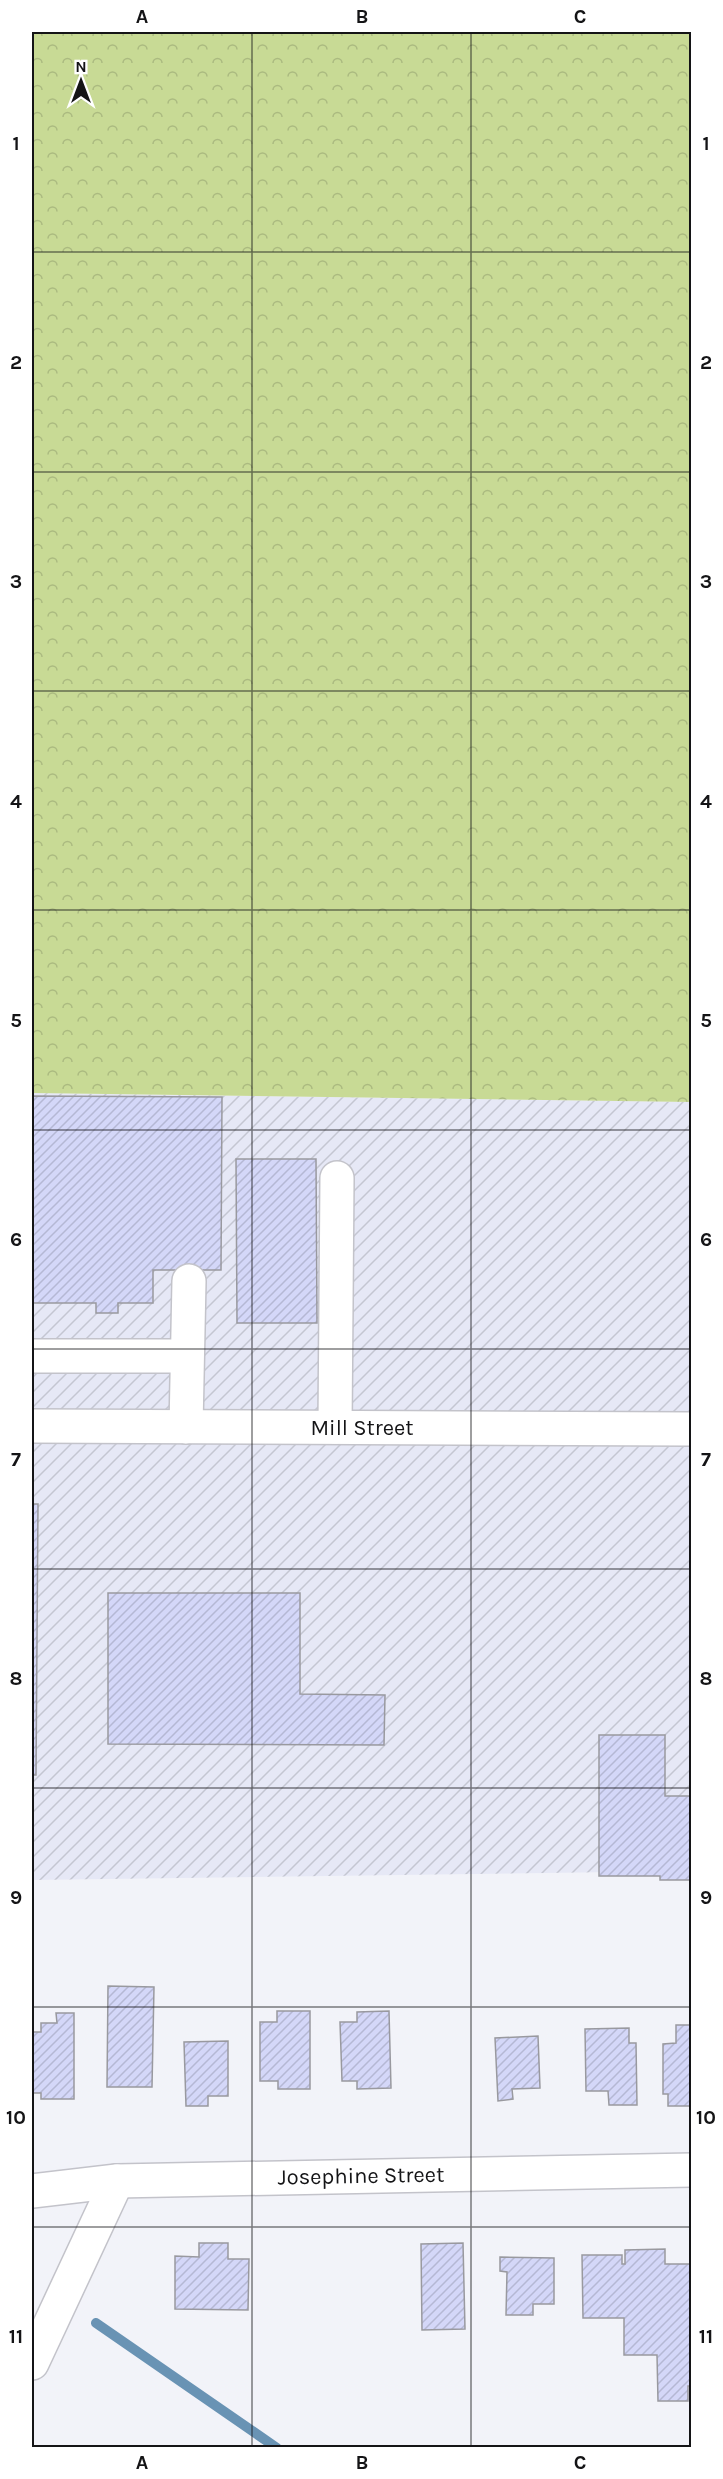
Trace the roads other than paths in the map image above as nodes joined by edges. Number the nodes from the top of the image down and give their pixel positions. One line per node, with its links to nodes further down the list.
1 (337, 1178): 7 (street)
2 (189, 1281): 4 (street)
3 (32, 1356): 4 (street)
4 (186, 1356): 6 (street)
5 (32, 1426): 6 (street, Mill Street)
6 (186, 1427): 7 (street, Mill Street)
7 (335, 1428): 8 (street, Mill Street)
8 (692, 1429)
9 (692, 2170): 10 (street, Josephine Street)
10 (117, 2181): 11 (street, Josephine Street); 12 (street)
11 (32, 2191)
12 (32, 2363)

